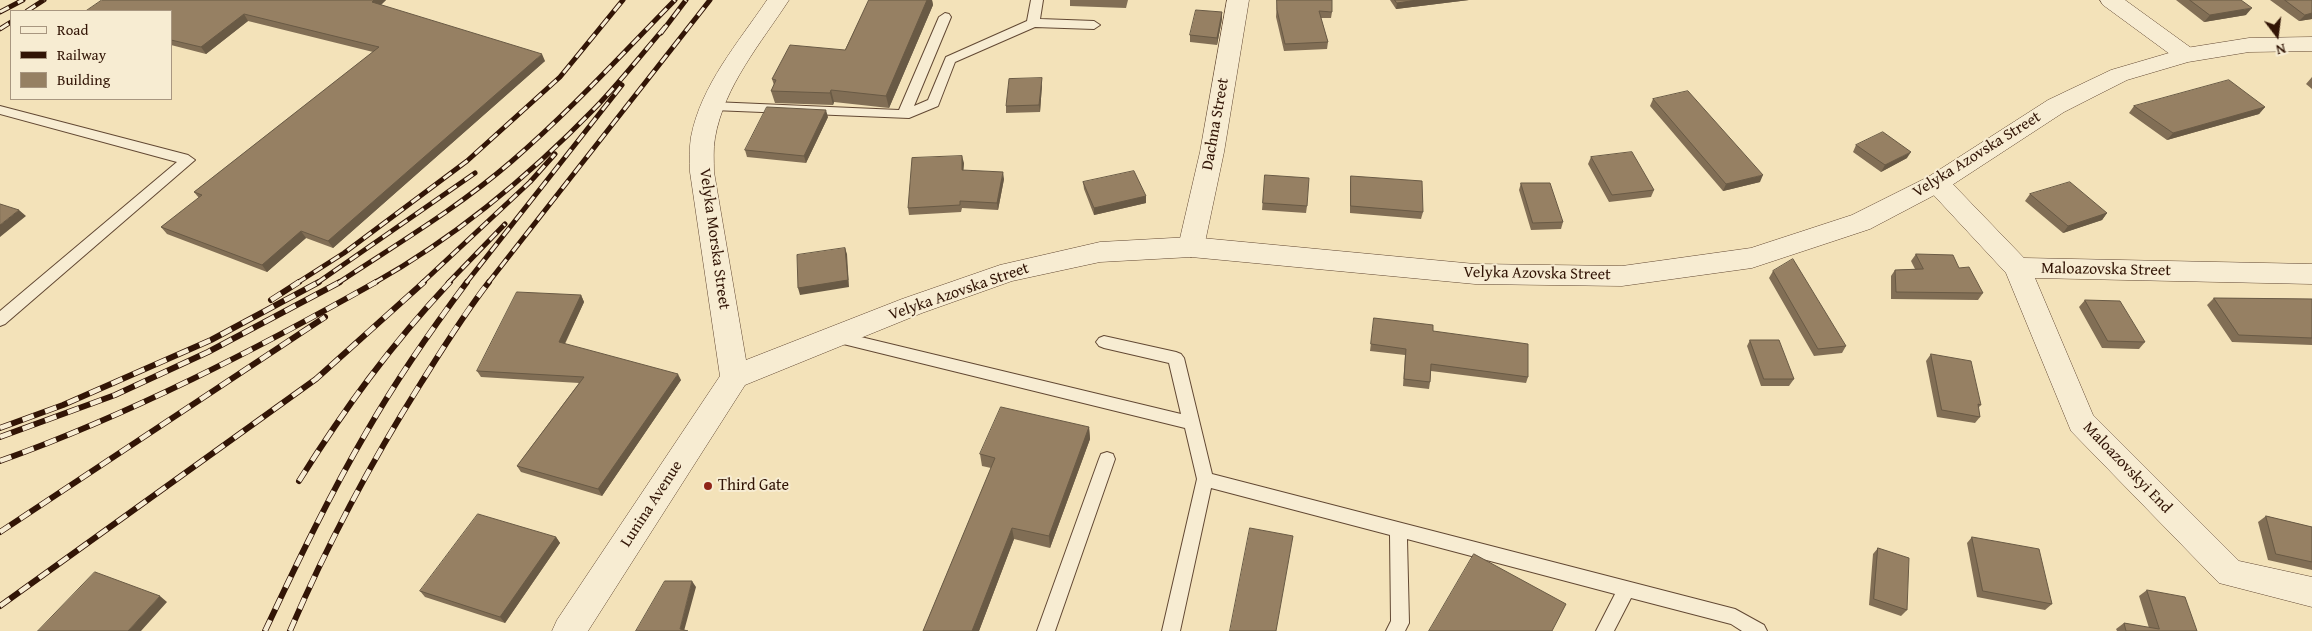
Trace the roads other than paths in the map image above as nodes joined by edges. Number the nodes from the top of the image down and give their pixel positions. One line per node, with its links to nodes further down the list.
1 (778, 0): 10 (street, Velyka Morska Street)
2 (1037, 0): 6 (lane)
3 (1238, 0): 14 (street, Dachna Street)
4 (2111, 0): 9 (street)
5 (945, 17): 12 (lane)
6 (1032, 23): 7 (lane); 12 (lane)
7 (1094, 25)
8 (2312, 44): 9 (street, Velyka Azovska Street)
9 (2186, 55): 13 (street, Velyka Azovska Street)
10 (712, 106): 12 (lane); 20 (street, Velyka Morska Street)
11 (0, 110): 17 (lane)
12 (904, 115)
13 (1937, 183): 14 (street, Velyka Azovska Street); 15 (street, Maloazovska Street)
14 (1191, 247): 18 (street, Velyka Azovska Street)
15 (2017, 268): 16 (street, Maloazovska Street); 26 (street, Maloazovskyi End)
16 (2312, 274)
17 (0, 320)
18 (836, 337): 20 (street, Velyka Azovska Street); 21 (lane)
19 (1104, 342): 21 (lane)
20 (735, 377): 27 (street, Lunina Avenue)
21 (1192, 423): 23 (lane)
22 (1107, 459): 28 (lane)
23 (1206, 479): 24 (lane); 29 (lane)
24 (1398, 529): 25 (lane); 30 (lane)
25 (1627, 589): 31 (lane); 32 (lane)
26 (2312, 592)
27 (569, 631)
28 (1046, 631)
29 (1171, 631)
30 (1395, 631)
31 (1605, 631)
32 (1758, 631)

